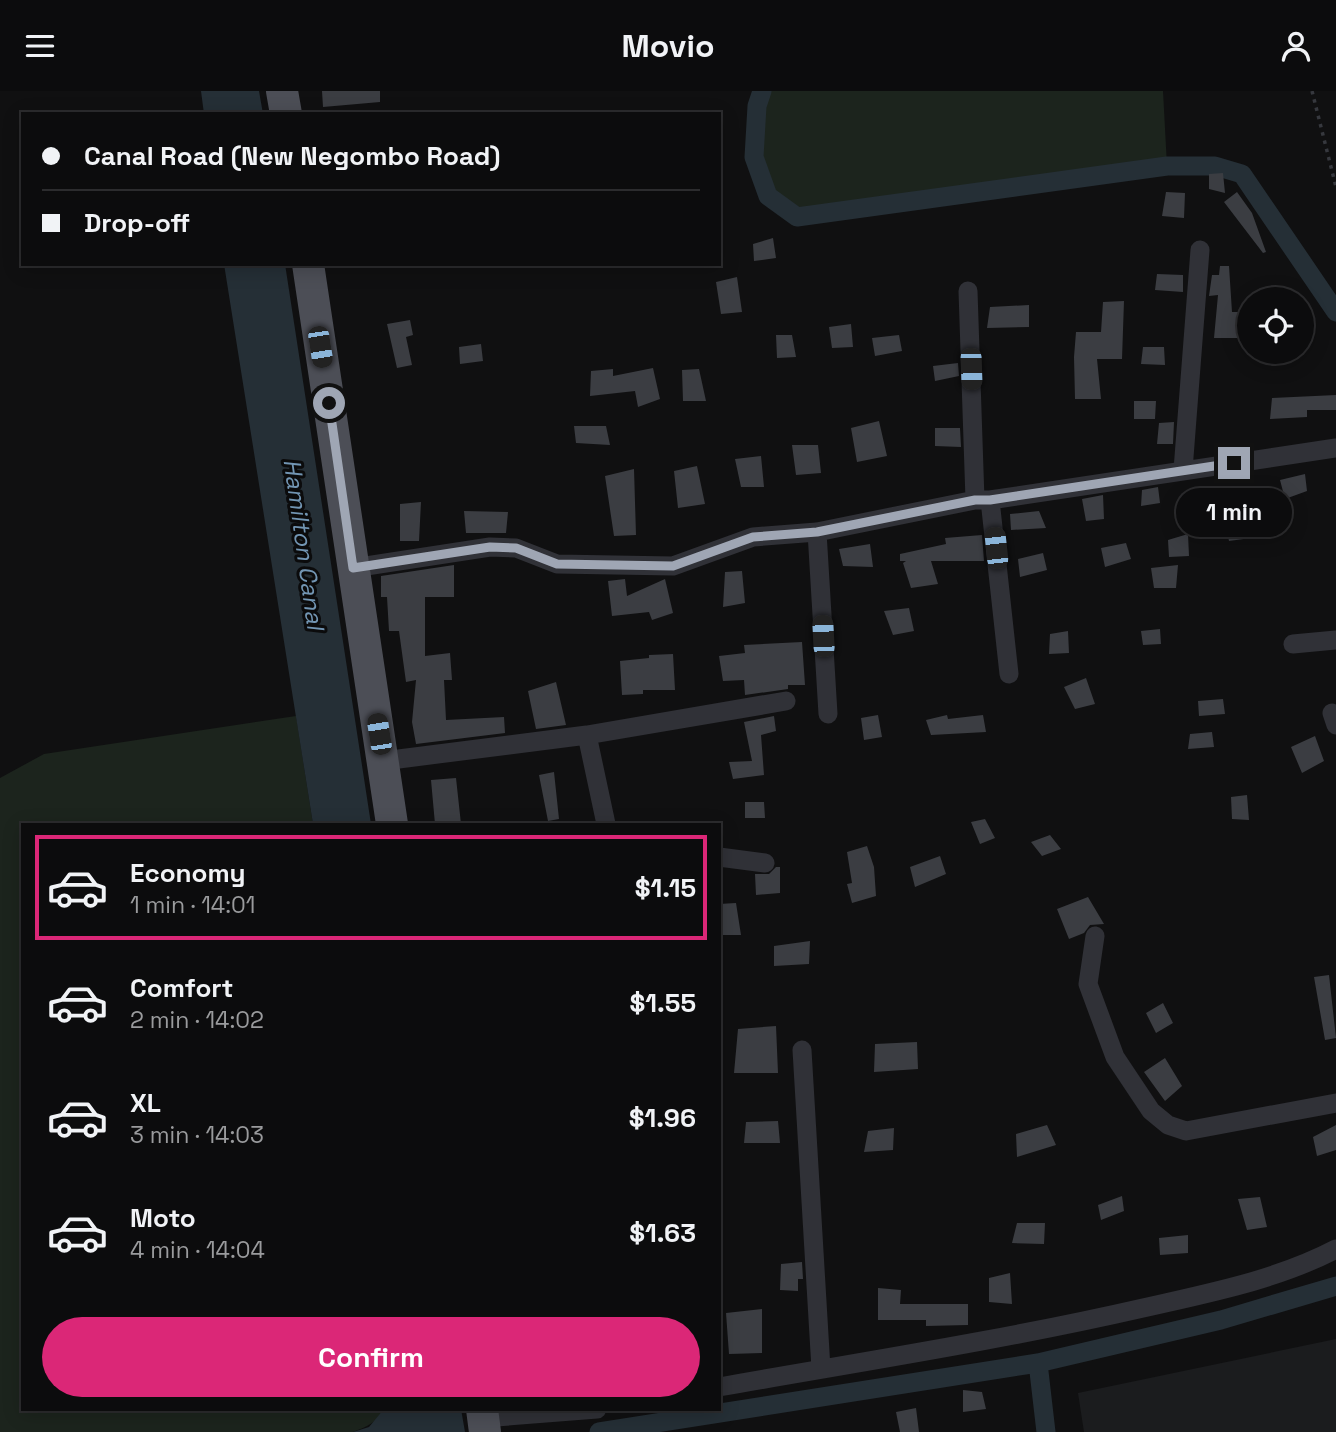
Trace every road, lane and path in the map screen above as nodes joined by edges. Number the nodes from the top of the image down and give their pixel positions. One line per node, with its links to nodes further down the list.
1 (282, 91): 3 (main road)
2 (1312, 91): 4 (path)
3 (286, 112)
4 (1336, 187)
5 (1200, 250): 9 (street)
6 (308, 266): 12 (main road)
7 (968, 291): 10 (street)
8 (1336, 448): 9 (street)
9 (1183, 470): 10 (street)
10 (983, 500): 11 (street); 15 (street)
11 (817, 532): 12 (street); 17 (street)
12 (353, 568): 19 (main road)
13 (1336, 641): 14 (street)
14 (1293, 644)
15 (1009, 674)
16 (786, 701): 18 (street)
17 (828, 714)
18 (587, 735): 19 (street); 21 (street)
19 (383, 761): 20 (main road)
20 (392, 823)
21 (606, 823)
22 (721, 857): 23 (street)
23 (765, 863)
24 (1095, 936): 26 (street)
25 (802, 1050): 28 (street)
26 (1336, 1103)
27 (1336, 1249): 28 (street)
28 (821, 1369): 29 (street)
29 (721, 1387)
30 (580, 1411): 31 (street)
31 (484, 1422)

